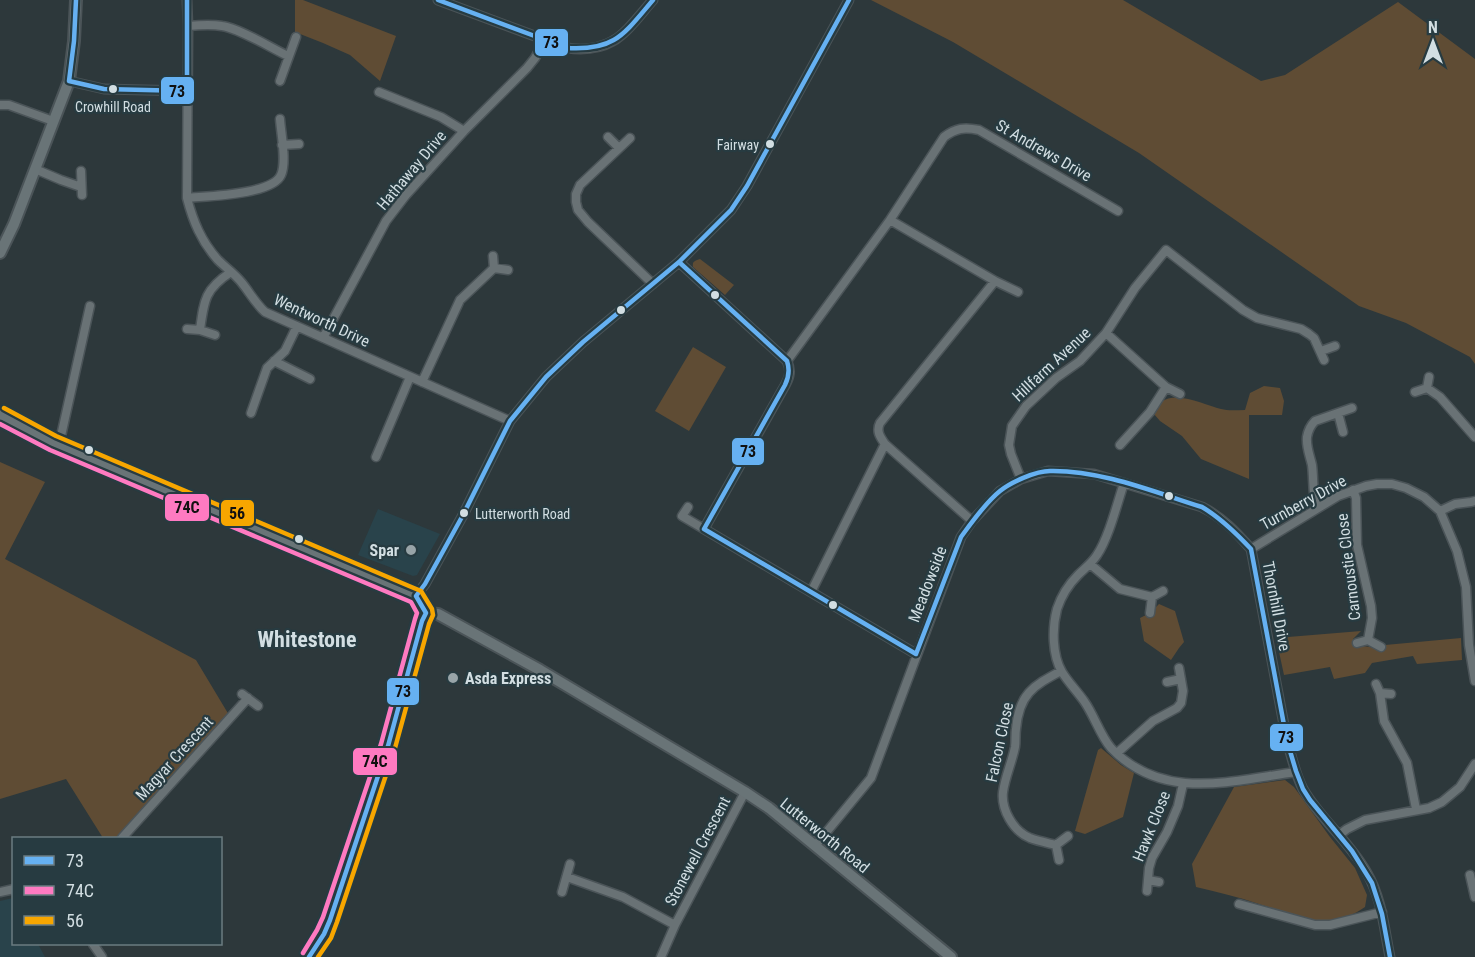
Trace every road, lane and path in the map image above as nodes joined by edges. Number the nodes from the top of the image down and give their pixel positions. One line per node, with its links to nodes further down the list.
1 (76, 0): 10 (main road)
2 (187, 0): 6 (street, Wentworth Drive)
3 (438, 0): 8 (street)
4 (653, 0): 8 (street)
5 (849, 0): 30 (street)
6 (188, 26): 9 (street); 12 (street, Wentworth Drive)
7 (296, 37): 9 (street)
8 (545, 40): 17 (street, Hathaway Drive)
9 (288, 56): 11 (street)
10 (69, 81): 12 (street); 16 (main road)
11 (280, 81)
12 (187, 91): 25 (street, Wentworth Drive)
13 (379, 92): 17 (street)
14 (0, 105): 16 (street)
15 (280, 119): 21 (street)
16 (53, 122): 23 (main road)
17 (464, 131): 43 (street, Hathaway Drive)
18 (608, 137): 22 (street)
19 (630, 138): 22 (street)
20 (299, 144): 21 (street)
21 (282, 145): 25 (street)
22 (619, 148): 35 (street)
23 (35, 170): 24 (street); 28 (main road)
24 (81, 171)
25 (187, 198): 33 (street, Wentworth Drive)
26 (1118, 211): 27 (street, St Andrews Drive)
27 (890, 220): 34 (street); 46 (street)
28 (0, 253)
29 (493, 256): 31 (street)
30 (679, 262): 35 (street); 46 (street)
31 (494, 268): 32 (street); 50 (street)
32 (508, 270)
33 (231, 272): 38 (street, Wentworth Drive); 40 (street)
34 (995, 281): 36 (street); 62 (street)
35 (653, 284): 59 (street)
36 (1018, 292)
37 (90, 306): 63 (street)
38 (297, 326): 43 (street, Wentworth Drive); 45 (street)
39 (187, 329): 40 (street)
40 (200, 330): 42 (street)
41 (1106, 333): 44 (street, Hillfarm Avenue); 51 (street); 66 (street, Hillfarm Avenue)
42 (215, 335)
43 (323, 338): 48 (street, Wentworth Drive)
44 (1335, 346)
45 (274, 361): 49 (street); 56 (street)
46 (786, 361): 74 (street)
47 (1430, 376): 52 (street)
48 (410, 377): 50 (street, Wentworth Drive); 65 (street)
49 (310, 379)
50 (422, 382): 59 (street, Wentworth Drive)
51 (1166, 387): 54 (street); 64 (street)
52 (1427, 388): 53 (street); 61 (street)
53 (1415, 392)
54 (1180, 394)
55 (1352, 408): 57 (street)
56 (251, 413)
57 (1338, 413): 60 (street); 71 (street)
58 (0, 415): 63 (main road)
59 (510, 421): 80 (street)
60 (1343, 432)
61 (1475, 436)
62 (885, 444): 73 (street); 79 (street)
63 (59, 445): 80 (main road)
64 (1120, 445)
65 (376, 457)
66 (1021, 479): 67 (street, Thornhill Drive); 73 (street, Thornhill Drive)
67 (1124, 483): 75 (street, Thornhill Drive); 76 (street)
68 (1353, 490): 71 (street, Turnberry Drive); 72 (street, Turnberry Drive); 84 (street, Carnoustie Close)
69 (1475, 501): 72 (street)
70 (688, 507): 74 (street)
71 (1317, 508): 75 (street, Turnberry Drive)
72 (1440, 511): 77 (street)
73 (972, 521): 87 (street, Meadowside)
74 (704, 529): 79 (street)
75 (1251, 549): 99 (street, Thornhill Drive)
76 (1090, 564): 81 (street); 89 (street)
77 (1470, 587): 91 (street)
78 (1162, 591): 81 (street)
79 (811, 592): 87 (street)
80 (416, 596): 82 (main road)
81 (1152, 597): 83 (street)
82 (426, 613): 101 (main road, Lutterworth Road); 121 (main road)
83 (1150, 613)
84 (1368, 640): 85 (street, Carnoustie Close); 86 (street, Carnoustie Close)
85 (1357, 643)
86 (1381, 647)
87 (916, 654): 107 (street, Meadowside)
88 (1179, 668): 90 (street)
89 (1061, 671): 97 (street); 106 (street, Falcon Close)
90 (1181, 679): 92 (street); 97 (street)
91 (1475, 681)
92 (1167, 682)
93 (1376, 684): 94 (street)
94 (1380, 693): 95 (street); 102 (street)
95 (1391, 694)
96 (258, 706): 105 (street, Magyar Crescent)
97 (1117, 753): 100 (street)
98 (1475, 764): 102 (street)
99 (1296, 772): 100 (street); 103 (street, Thornhill Drive)
100 (1183, 784): 112 (street, Hawk Close)
101 (745, 792): 107 (main road, Lutterworth Road); 120 (street, Stonewell Crescent)
102 (1416, 809): 103 (street)
103 (1340, 835): 119 (street, Thornhill Drive)
104 (1068, 836): 106 (street)
105 (123, 837)
106 (1056, 845): 108 (street)
107 (815, 846): 123 (main road, Lutterworth Road)
108 (1059, 860)
109 (570, 864): 111 (street)
110 (1470, 875): 114 (street)
111 (567, 878): 116 (street); 120 (street, Stonewell Crescent)
112 (1148, 880): 113 (street, Hawk Close); 115 (street, Hawk Close)
113 (1160, 882)
114 (1474, 886): 117 (street)
115 (1147, 891)
116 (562, 892)
117 (1475, 897)
118 (1239, 904): 119 (street)
119 (1382, 912): 124 (street, Thornhill Drive)
120 (675, 925): 122 (street, Stonewell Crescent)
121 (309, 957)
122 (661, 957)
123 (951, 957)
124 (1390, 957)

